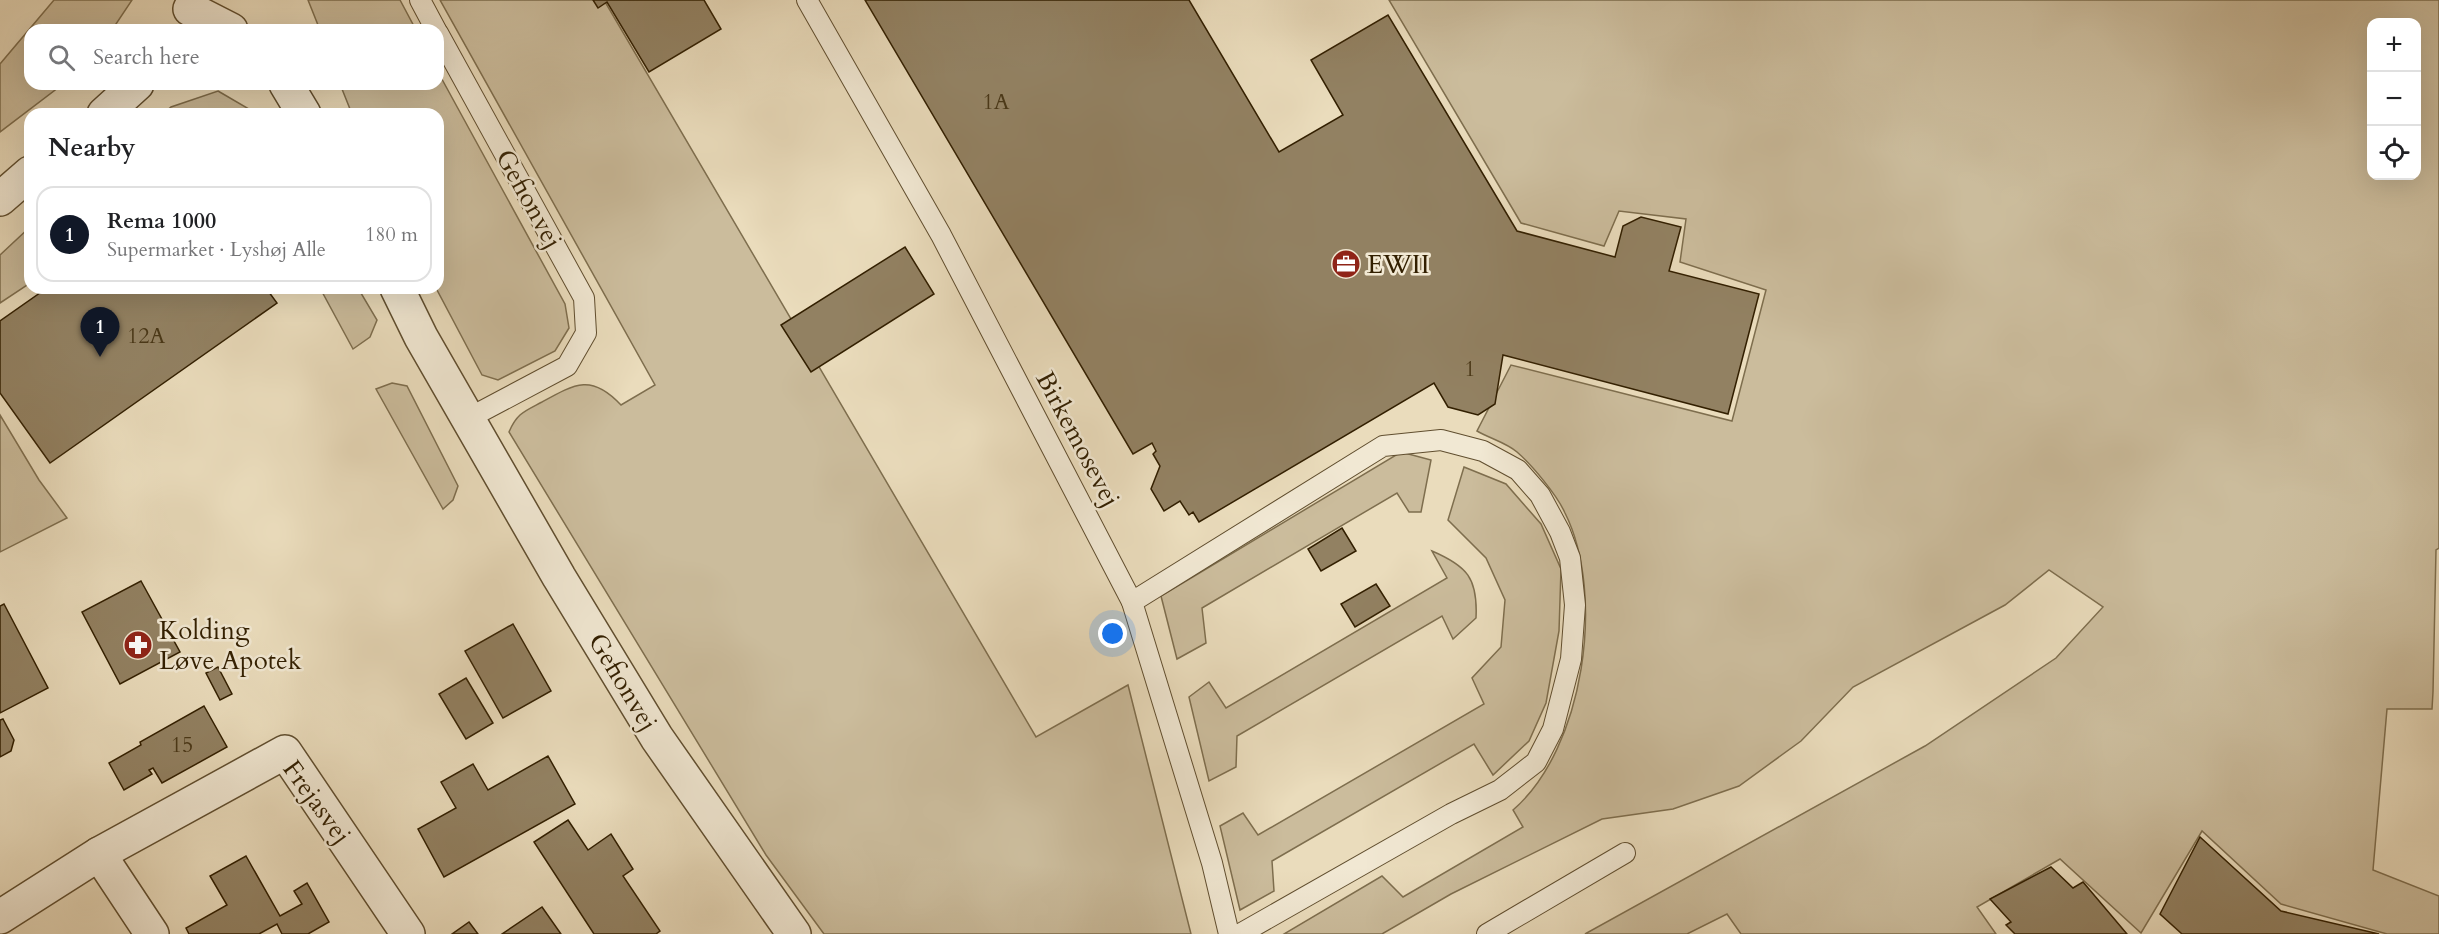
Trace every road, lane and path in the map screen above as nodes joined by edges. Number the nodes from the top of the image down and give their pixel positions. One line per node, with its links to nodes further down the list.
1 (420, 0): 5 (lane, Gefionvej)
2 (807, 0): 15 (lane, Birkemosevej)
3 (187, 13): 4 (street)
4 (215, 24)
5 (433, 24)
6 (444, 45): 14 (lane, Gefionvej)
7 (130, 90): 9 (street)
8 (290, 90): 10 (street)
9 (110, 108)
10 (300, 108)
11 (24, 178): 12 (street)
12 (0, 199)
13 (400, 294): 14 (street, Gefionvej)
14 (469, 418): 21 (street, Gefionvej)
15 (1132, 602): 22 (lane, Birkemosevej); 23 (lane)
16 (1625, 853): 24 (lane)
17 (99, 854): 18 (street, Frejasvej); 19 (street); 20 (street, Frejasvej)
18 (0, 916)
19 (152, 934)
20 (408, 934)
21 (794, 934)
22 (1229, 934)
23 (1240, 934)
24 (1487, 934)

